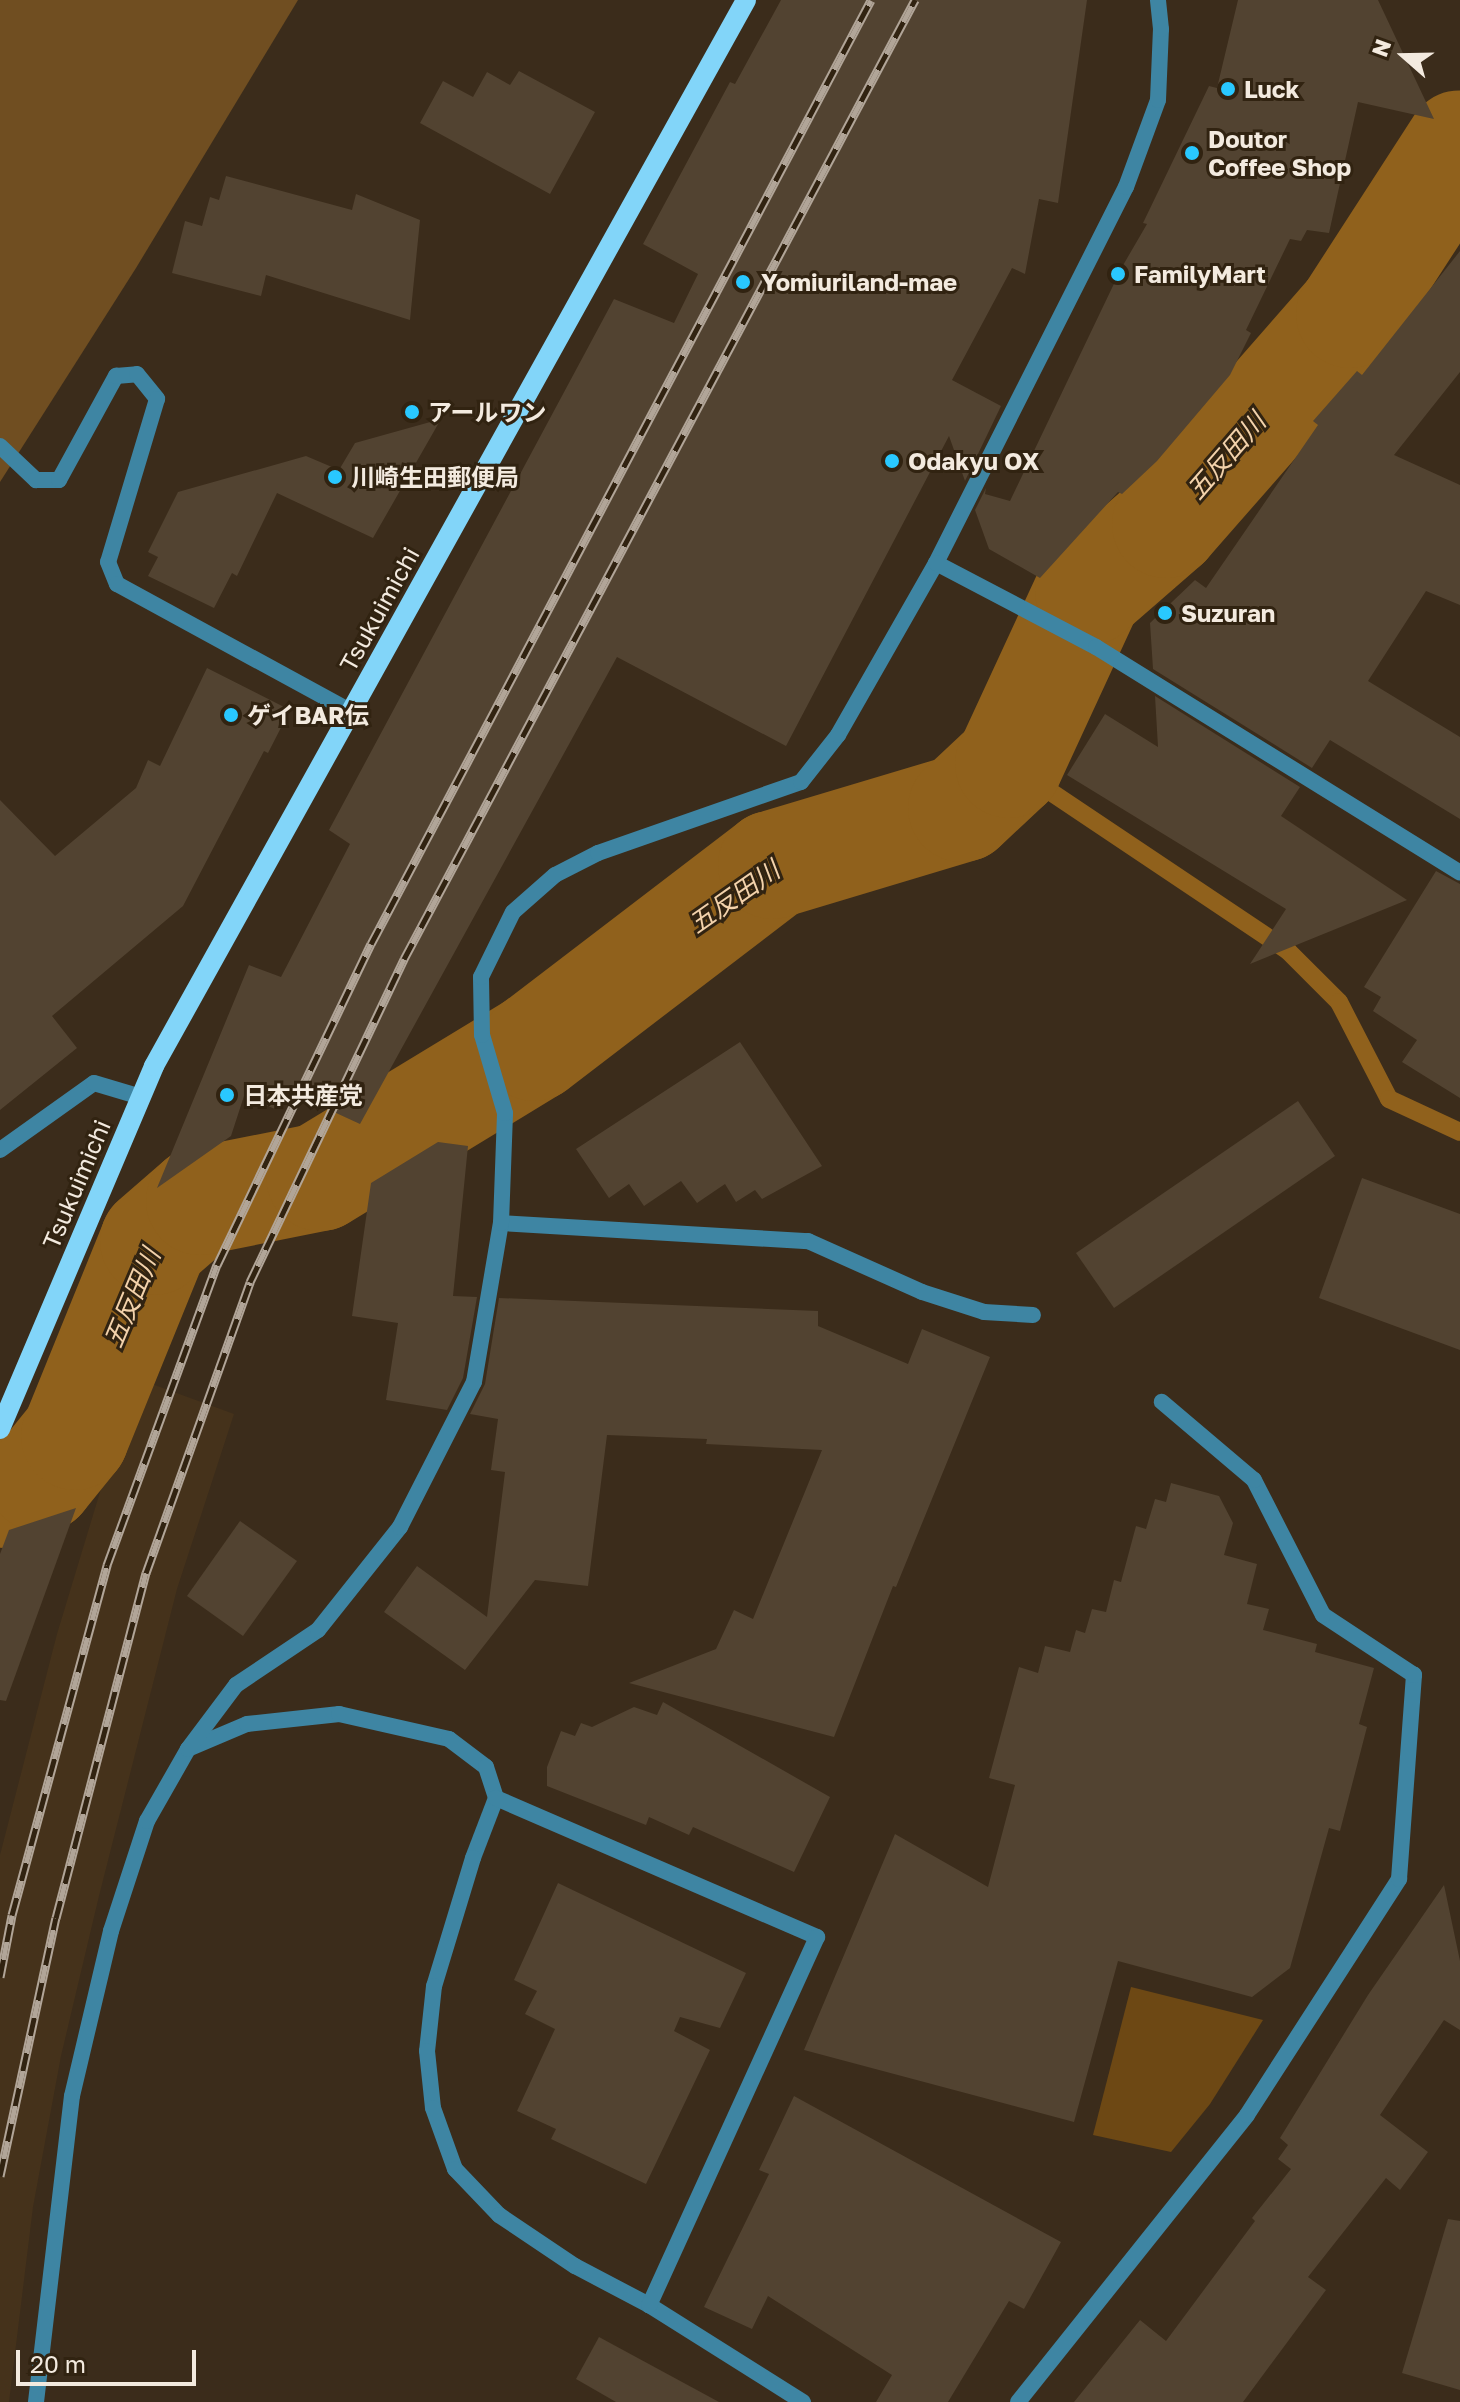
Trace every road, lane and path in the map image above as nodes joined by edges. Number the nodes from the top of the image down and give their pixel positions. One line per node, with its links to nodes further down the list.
1 (746, 0): 5 (main road, Tsukuimichi)
2 (1158, 0): 4 (street)
3 (0, 446): 5 (street)
4 (936, 563): 6 (street); 9 (street)
5 (352, 712): 7 (main road, Tsukuimichi)
6 (1460, 873)
7 (141, 1097): 8 (street); 12 (main road, Tsukuimichi)
8 (0, 1150)
9 (501, 1223): 10 (street); 13 (street)
10 (1033, 1315)
11 (1162, 1402): 18 (street)
12 (0, 1429)
13 (188, 1749): 14 (street); 16 (street)
14 (496, 1798): 15 (street); 15 (street)
15 (649, 2305): 17 (street)
16 (36, 2402)
17 (803, 2402)
18 (1018, 2402)

